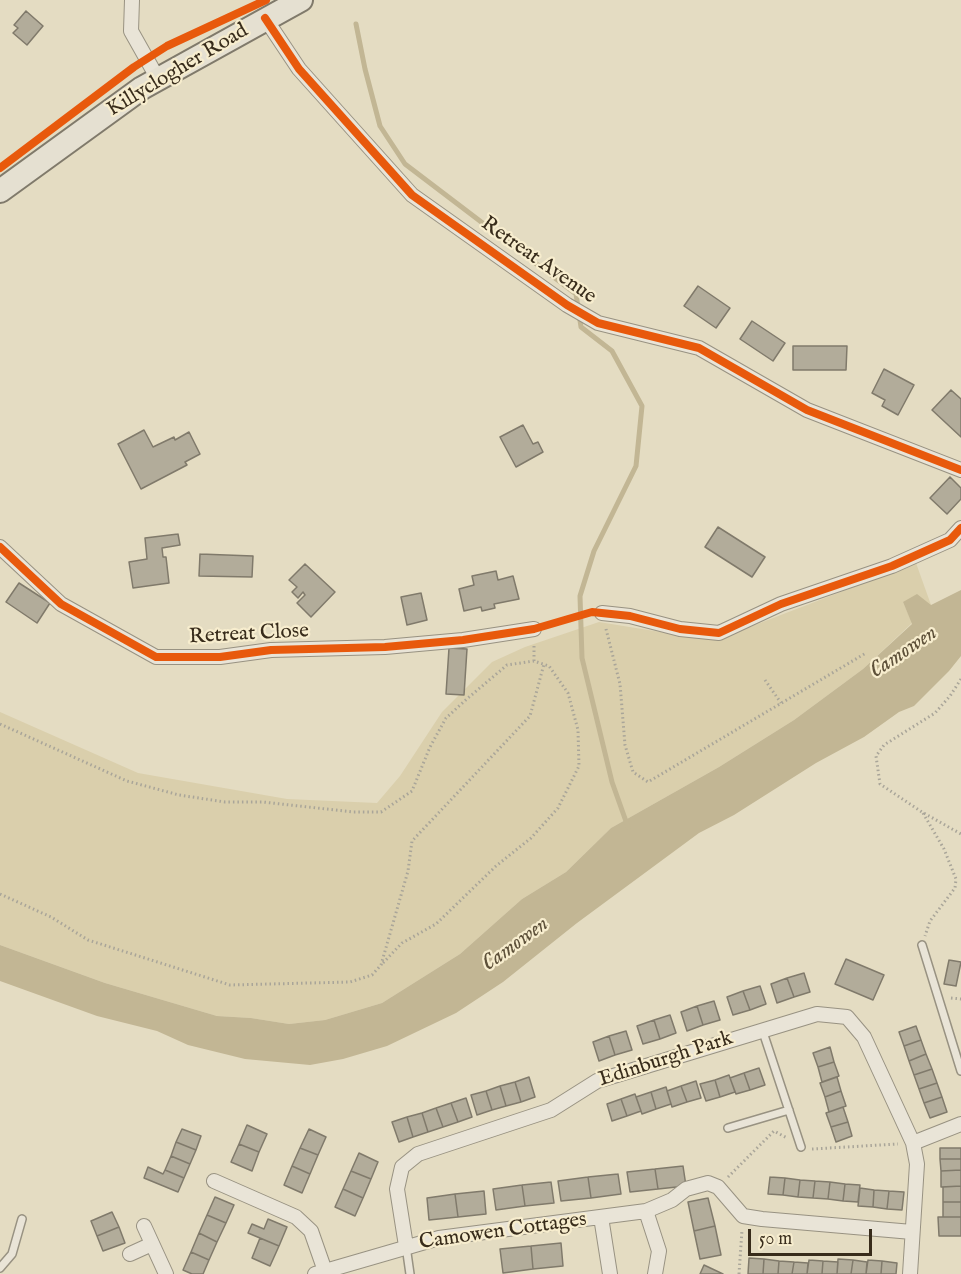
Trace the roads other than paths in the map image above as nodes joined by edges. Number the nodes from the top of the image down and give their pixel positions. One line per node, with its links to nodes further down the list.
1 (132, 0): 4 (street)
2 (301, 0): 3 (highway, Killyclogher Road)
3 (265, 18): 4 (highway, Killyclogher Road); 6 (street, Retreat Avenue)
4 (158, 79): 5 (highway, Killyclogher Road)
5 (0, 191)
6 (961, 470)
7 (961, 528): 9 (street)
8 (0, 547): 10 (street, Retreat Close)
9 (597, 612)
10 (534, 629)
11 (922, 945): 13 (lane)
12 (762, 1029): 14 (lane); 17 (street, Edinburgh Park); 26 (street, Edinburgh Park)
13 (961, 1071)
14 (789, 1110): 16 (lane); 18 (lane)
15 (961, 1124): 17 (street)
16 (728, 1128)
17 (913, 1143): 24 (street, Edinburgh Park)
18 (801, 1147)
19 (214, 1181): 29 (street)
20 (646, 1211): 21 (street, Camowen Cottages); 24 (street, Camowen Cottages); 33 (street)
21 (601, 1217): 26 (street, Camowen Cottages); 32 (street, Camowen Cottages)
22 (22, 1219): 28 (lane)
23 (144, 1226): 25 (street)
24 (912, 1232): 34 (street, Edinburgh Park)
25 (152, 1244): 27 (street); 30 (street)
26 (406, 1246): 29 (street, Camowen Cottages); 31 (lane)
27 (130, 1254)
28 (0, 1268)
29 (320, 1272)
30 (166, 1274)
31 (410, 1274)
32 (610, 1274)
33 (655, 1274)
34 (910, 1274)

